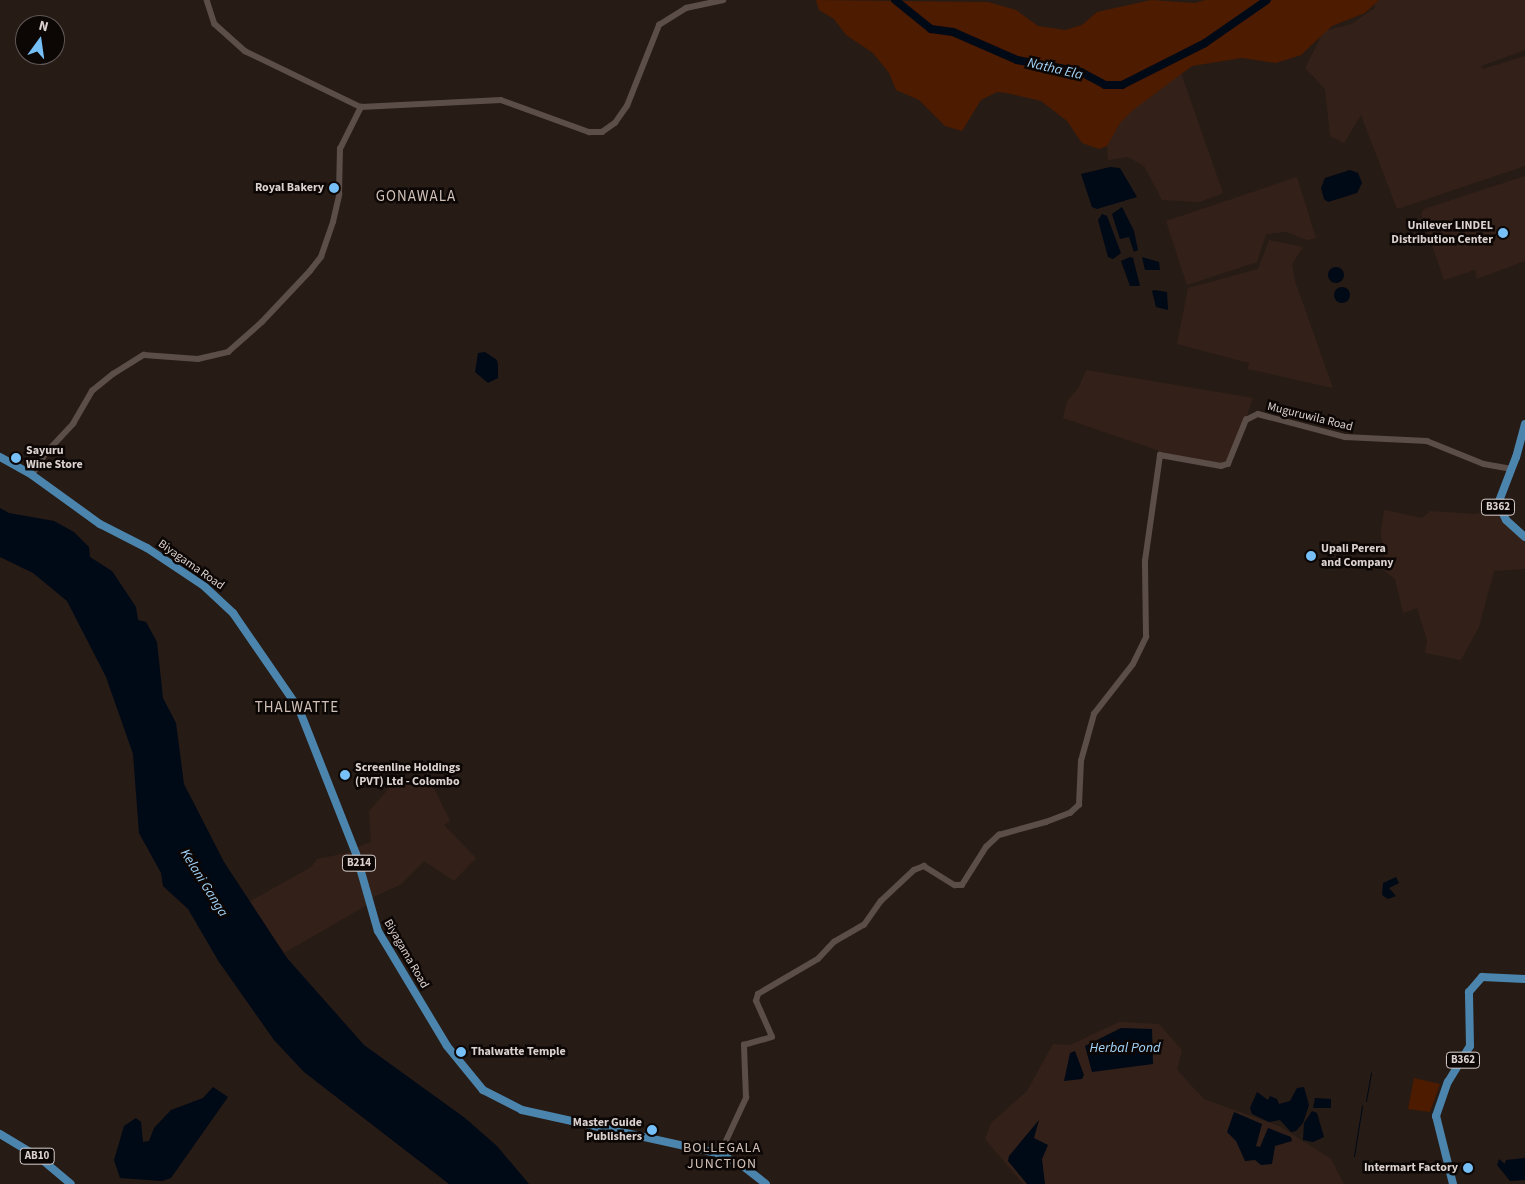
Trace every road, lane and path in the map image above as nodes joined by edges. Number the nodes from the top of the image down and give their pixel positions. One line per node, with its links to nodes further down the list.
1 (207, 0): 3 (street)
2 (723, 0): 3 (street)
3 (361, 107): 7 (street)
4 (1525, 424): 6 (main road)
5 (0, 457): 7 (main road, Biyagama Road / B214)
6 (1512, 469): 8 (main road, B362); 11 (street, Muguruwila Road)
7 (32, 475): 11 (main road, Biyagama Road / B214)
8 (1525, 537)
9 (1525, 979): 14 (main road, B362)
10 (0, 1134): 12 (main road, AB10)
11 (720, 1154): 13 (main road, Biyagama Road / B214)
12 (70, 1184)
13 (766, 1184)
14 (1453, 1184)

